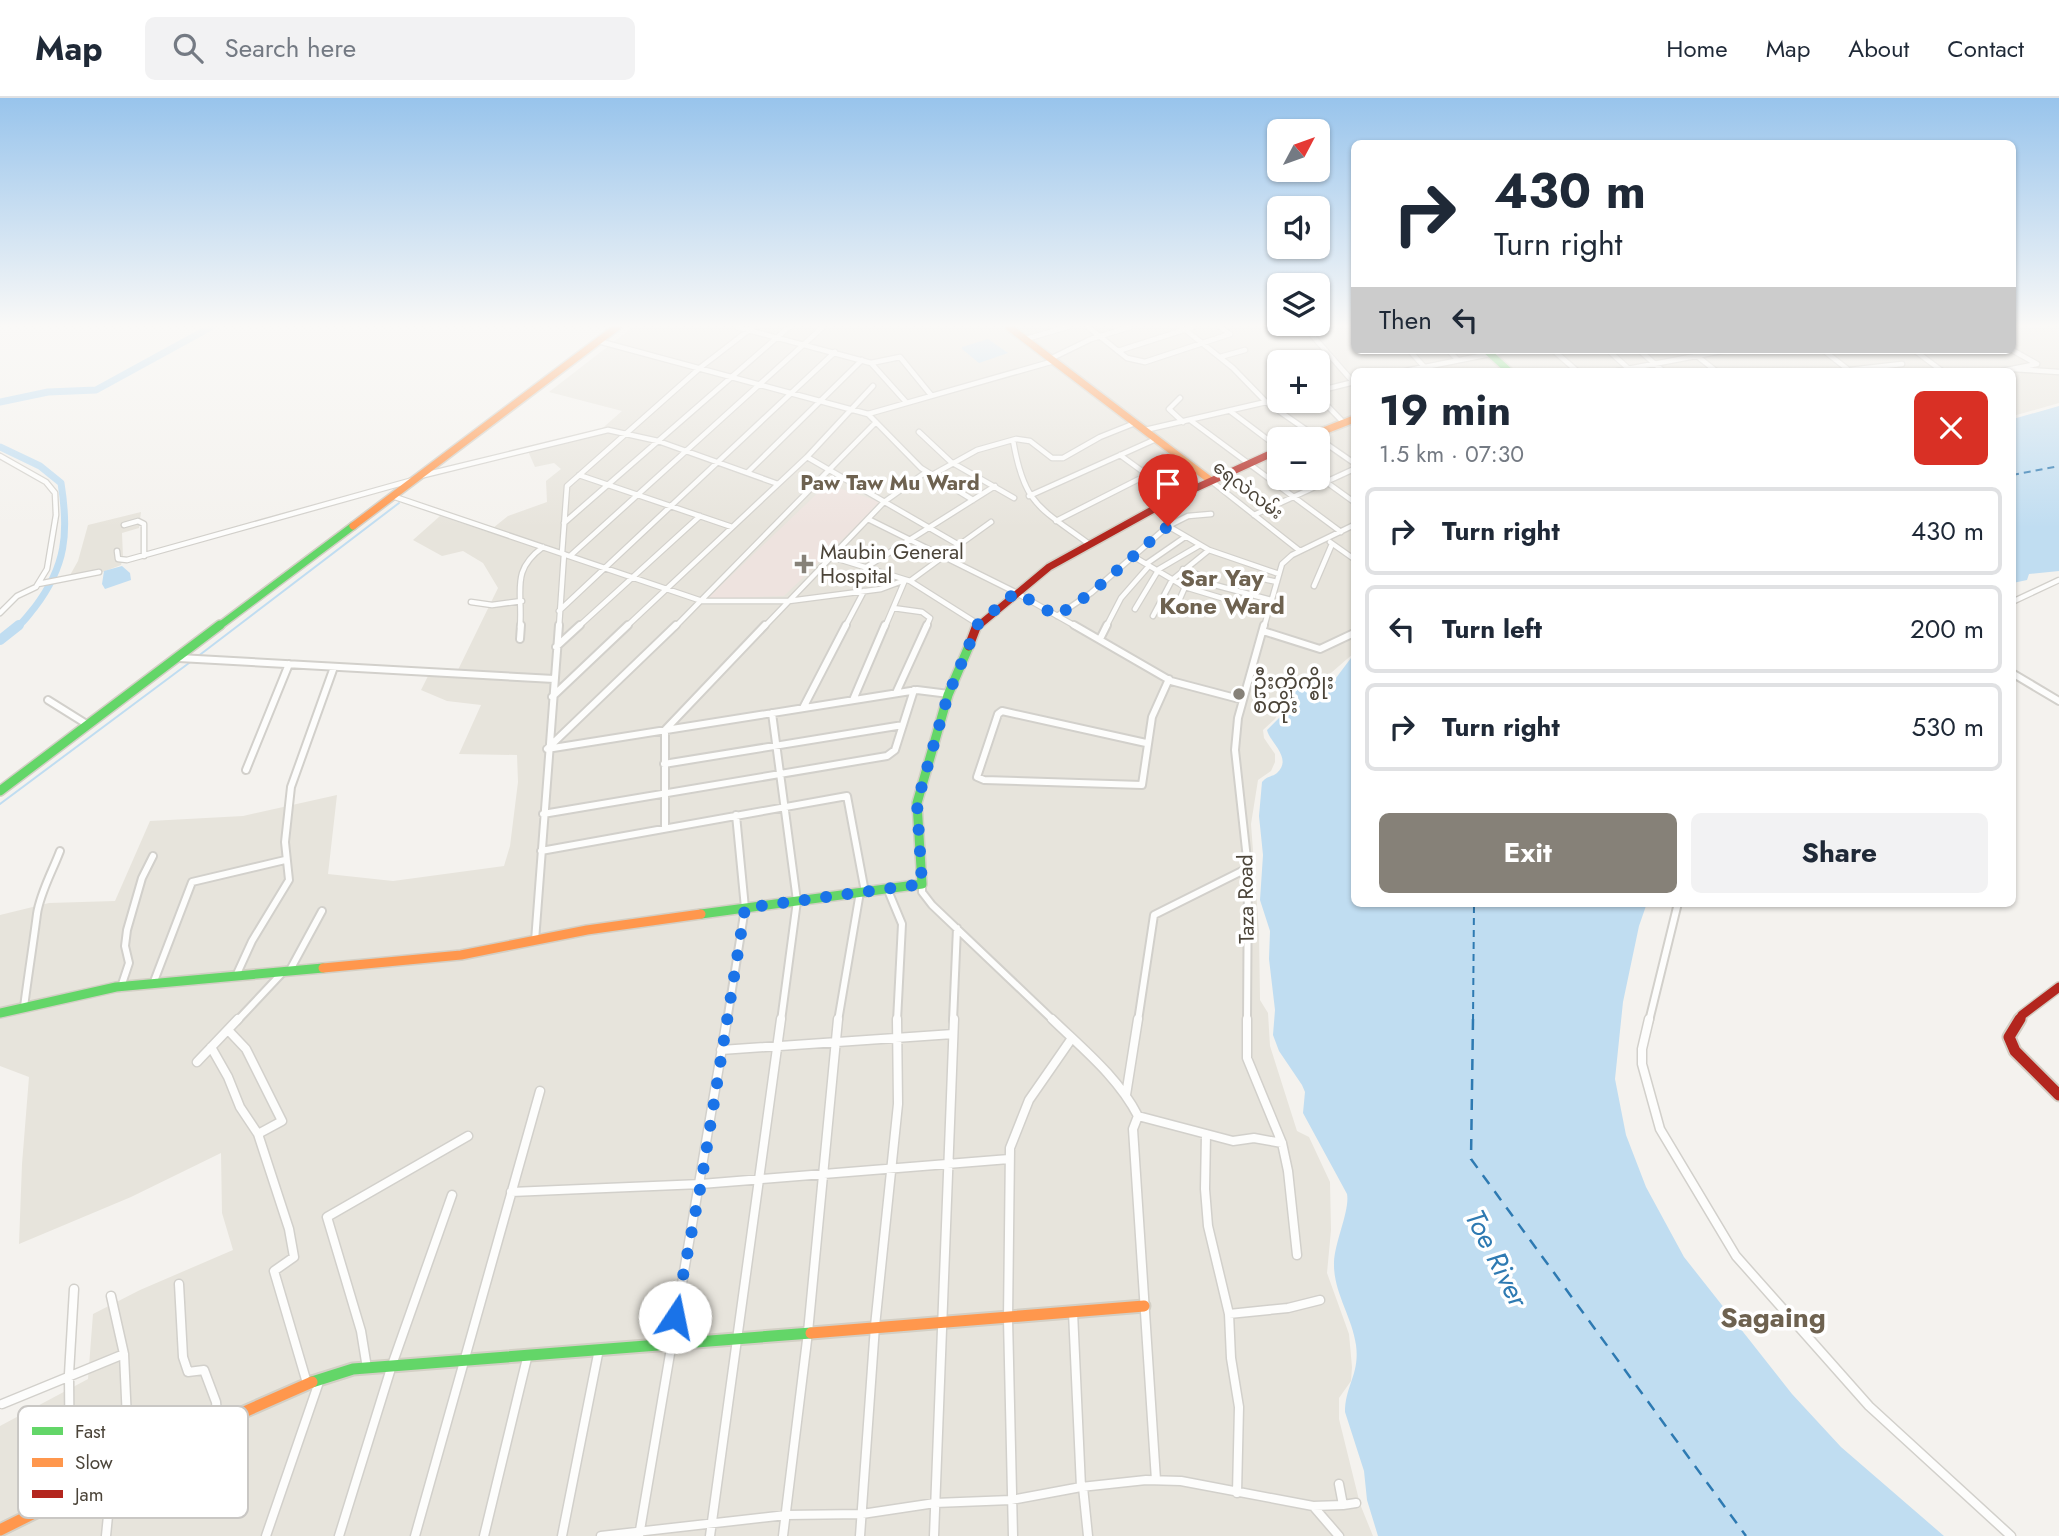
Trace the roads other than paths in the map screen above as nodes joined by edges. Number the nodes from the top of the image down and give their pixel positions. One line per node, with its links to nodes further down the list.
1 (527, 394): 52 (street)
2 (672, 394): 32 (street)
3 (713, 394): 36 (street)
4 (751, 394): 38 (street)
5 (791, 394): 45 (street)
6 (796, 394): 15 (street)
7 (828, 394): 15 (street)
8 (865, 394): 19 (street)
9 (899, 394): 16 (street)
10 (934, 394): 13 (street)
11 (1096, 394): 27 (street, ရေလဲလမ်း)
12 (1258, 394): 17 (street)
13 (931, 395): 16 (street)
14 (1180, 398): 25 (street)
15 (821, 401): 19 (street); 49 (street)
16 (906, 402): 21 (street)
17 (1266, 402): 20 (street); 28 (street)
18 (1330, 408): 26 (street)
19 (850, 409): 21 (street); 42 (street)
20 (1230, 411): 22 (street); 35 (street)
21 (868, 414): 24 (street)
22 (1190, 420): 25 (street); 46 (street)
23 (1351, 420): 26 (street)
24 (876, 422): 47 (street); 50 (street)
25 (1183, 422): 30 (street)
26 (1343, 422): 29 (street)
27 (1135, 424): 30 (street, ရေလဲလမ်း); 34 (street)
28 (1302, 427)
29 (1330, 428)
30 (1144, 430): 33 (street, ရေလဲလမ်း)
31 (919, 432): 43 (street)
32 (628, 433): 36 (street); 51 (street); 52 (street)
33 (1156, 439): 39 (street); 54 (street, ရေလဲလမ်း)
34 (1013, 440): 43 (street); 62 (street)
35 (1267, 440)
36 (658, 441): 38 (street); 56 (street)
37 (1330, 447): 44 (street)
38 (687, 451): 45 (street); 60 (street)
39 (1120, 455): 62 (street); 73 (street)
40 (1267, 455): 46 (street)
41 (0, 456): 112 (street)
42 (807, 457): 47 (street); 55 (street)
43 (951, 461): 50 (street); 58 (street)
44 (1351, 461)
45 (718, 462): 49 (street); 68 (street)
46 (1248, 464): 54 (street); 63 (street)
47 (832, 470): 67 (street); 122 (street)
48 (1351, 470): 53 (street)
49 (748, 472): 55 (street)
50 (929, 473): 65 (street); 67 (street)
51 (579, 475): 56 (street); 75 (street)
52 (416, 477): 61 (street); 95 (street)
53 (1330, 480)
54 (1210, 481): 70 (street, ရေလဲလမ်း); 85 (street)
55 (778, 484): 78 (street)
56 (608, 485): 60 (street); 75 (street)
57 (1330, 485): 66 (street)
58 (995, 486): 64 (street); 65 (street)
59 (1308, 490): 63 (street)
60 (638, 495): 68 (street); 93 (street)
61 (393, 496): 89 (street); 139 (street)
62 (1030, 496): 73 (street)
63 (1293, 497): 70 (street); 81 (street)
64 (1014, 498)
65 (973, 500): 80 (street)
66 (1351, 500)
67 (884, 502): 72 (street); 80 (street)
68 (670, 506): 71 (street); 100 (street)
69 (1211, 513): 77 (street)
70 (1254, 514): 92 (street, ရေလဲလမ်း)
71 (700, 516): 78 (street); 107 (street)
72 (868, 519): 84 (street); 97 (street)
73 (1056, 521): 85 (street)
74 (992, 522): 87 (street)
75 (564, 523): 93 (street)
76 (124, 524): 95 (street)
77 (1168, 526): 82 (street); 94 (street)
78 (732, 527): 116 (street)
79 (1351, 527): 81 (street)
80 (930, 528): 84 (street); 87 (street)
81 (1341, 532): 83 (street)
82 (1185, 537): 88 (street); 99 (street)
83 (1325, 539): 86 (street); 92 (street)
84 (912, 541): 96 (street); 101 (street)
85 (1089, 544): 118 (street)
86 (1332, 544): 98 (street); 114 (street)
87 (959, 545): 96 (street)
88 (1200, 545): 90 (street); 104 (street)
89 (543, 547): 93 (street); 121 (street)
90 (1209, 550): 102 (street); 108 (street)
91 (117, 551): 95 (street)
92 (1300, 551): 108 (street, Taza Road)
93 (565, 554): 100 (street); 128 (street)
94 (1131, 555): 99 (street); 131 (street)
95 (144, 556)
96 (944, 556): 111 (street); 118 (street)
97 (832, 557): 101 (street); 123 (street)
98 (1351, 557)
99 (1148, 565): 104 (street); 137 (street)
100 (605, 568): 107 (street); 128 (street)
101 (865, 568): 111 (street)
102 (1183, 569): 106 (street); 109 (street)
103 (99, 572): 112 (street)
104 (1158, 572): 109 (street); 127 (street)
105 (1237, 573): 108 (street)
106 (1205, 577)
107 (635, 578): 116 (street); 138 (street)
108 (1278, 578): 119 (street, Taza Road)
109 (1172, 580): 115 (street); 132 (street)
110 (2059, 580): 120 (street)
111 (907, 581): 117 (street); 126 (street); 133 (street)
112 (38, 584): 130 (street)
113 (1211, 584): 119 (street)
114 (1314, 586)
115 (1185, 587): 125 (street); 129 (street)
116 (667, 589): 122 (street); 148 (street)
117 (864, 591): 123 (street); 153 (street)
118 (1016, 592): 131 (street); 133 (street)
119 (1271, 600): 129 (street, Taza Road)
120 (2016, 600)
121 (522, 601): 124 (street); 136 (street)
122 (702, 601): 123 (street); 160 (street)
123 (789, 601): 157 (street)
124 (471, 602)
125 (1178, 603)
126 (893, 608): 146 (street); 150 (street)
127 (1135, 609)
128 (559, 611): 138 (street)
129 (1268, 612): 134 (street, Taza Road)
130 (0, 613)
131 (1057, 616): 137 (street)
132 (1153, 616)
133 (978, 624): 147 (street)
134 (1263, 631): 135 (street); 151 (street, Taza Road)
135 (1351, 634)
136 (520, 639)
137 (1100, 639): 144 (street)
138 (556, 647): 143 (street)
139 (179, 658): 140 (street); 155 (street)
140 (289, 664): 141 (street); 162 (street)
141 (334, 667): 143 (street); 173 (street)
142 (2016, 675): 152 (street)
143 (554, 679): 148 (street)
144 (1169, 679): 151 (street); 158 (street)
145 (914, 691): 146 (street); 147 (street); 156 (street)
146 (897, 693): 150 (street)
147 (949, 694): 175 (street)
148 (552, 697): 160 (street)
149 (48, 700): 155 (street)
150 (853, 700): 153 (street)
151 (1243, 700): 174 (street, Taza Road)
152 (2059, 701)
153 (803, 708): 154 (street)
154 (772, 713): 157 (street); 159 (street)
155 (88, 725): 164 (street)
156 (904, 725): 159 (street); 163 (street)
157 (665, 730): 160 (street); 161 (street)
158 (1146, 743): 158 (street)
159 (775, 746): 161 (street); 163 (street)
160 (547, 749): 167 (street)
161 (664, 764): 165 (street)
162 (246, 770)
163 (781, 774): 165 (street); 166 (street)
164 (0, 791)
165 (663, 794): 167 (street); 169 (street)
166 (783, 807): 168 (street); 177 (street); 178 (street)
167 (543, 814): 171 (street)
168 (736, 815): 169 (street); 180 (street)
169 (665, 828): 171 (street)
170 (60, 851): 189 (street)
171 (541, 851): 183 (street)
172 (153, 856): 187 (street)
173 (285, 860): 185 (street); 186 (street)
174 (1248, 868): 201 (street); 207 (street, Taza Road)
175 (922, 884): 176 (street); 182 (street)
176 (887, 888): 177 (street); 193 (street)
177 (863, 892): 178 (street); 195 (street)
178 (797, 901): 180 (street); 196 (street)
179 (1677, 907): 274 (street)
180 (745, 908): 183 (street); 198 (street)
181 (322, 911): 184 (street)
182 (957, 928): 192 (street); 194 (street)
183 (535, 941): 184 (street)
184 (287, 971): 185 (street); 191 (street)
185 (236, 976): 186 (street)
186 (153, 984): 187 (street)
187 (121, 987): 189 (street)
188 (2059, 987): 202 (street)
189 (24, 1007): 190 (street)
190 (0, 1013)
191 (228, 1030): 197 (street); 204 (street)
192 (953, 1034): 193 (street); 209 (street)
193 (896, 1038): 195 (street); 210 (street)
194 (1072, 1038): 201 (street); 208 (street)
195 (834, 1042): 196 (street); 211 (street)
196 (778, 1046): 198 (street); 212 (street)
197 (211, 1047): 199 (street); 204 (street)
198 (721, 1050): 213 (street)
199 (197, 1062)
200 (540, 1091): 214 (street)
201 (1126, 1095): 203 (street)
202 (2059, 1095)
203 (1138, 1116): 205 (street); 221 (street)
204 (258, 1133): 238 (street)
205 (1206, 1134): 207 (street); 223 (street)
206 (468, 1136): 235 (street)
207 (1282, 1143): 216 (street, Taza Road)
208 (1009, 1159): 209 (street); 224 (street)
209 (948, 1163): 210 (street); 225 (street)
210 (890, 1168): 211 (street); 226 (street)
211 (822, 1173): 212 (street); 227 (street)
212 (761, 1178): 213 (street); 228 (street)
213 (701, 1184): 214 (street); 229 (street)
214 (511, 1192): 233 (street)
215 (452, 1195): 234 (street)
216 (1297, 1255)
217 (180, 1284): 242 (street)
218 (74, 1289): 236 (street)
219 (111, 1296): 231 (street)
220 (1320, 1300): 223 (street)
221 (1144, 1306): 222 (street); 244 (street)
222 (1073, 1312): 224 (street); 246 (street)
223 (1229, 1314): 247 (street)
224 (1008, 1319): 225 (street); 248 (street)
225 (942, 1321): 226 (street); 249 (street)
226 (875, 1326): 227 (street); 253 (street)
227 (808, 1332): 228 (street); 254 (street)
228 (739, 1338): 229 (street); 257 (street)
229 (670, 1344): 230 (street); 259 (street)
230 (599, 1349): 232 (street); 265 (street)
231 (124, 1354): 236 (street); 241 (street)
232 (528, 1354): 233 (street); 264 (street)
233 (464, 1360): 234 (street); 263 (street)
234 (392, 1365): 235 (street); 262 (street)
235 (367, 1368): 237 (street)
236 (69, 1374): 239 (street); 240 (street)
237 (321, 1377): 238 (street); 261 (street)
238 (307, 1383): 243 (street)
239 (2, 1404)
240 (69, 1406)
241 (126, 1406)
242 (216, 1406)
243 (248, 1410)
244 (1156, 1480): 246 (street); 247 (street)
245 (1339, 1484): 252 (street)
246 (1082, 1487): 248 (street); 272 (street)
247 (1237, 1493): 251 (street)
248 (1011, 1500): 249 (street); 271 (street)
249 (935, 1503): 253 (street); 270 (street)
250 (1356, 1503): 252 (street)
251 (1313, 1506): 252 (street); 273 (street)
252 (1343, 1506)
253 (862, 1514): 254 (street); 269 (street)
254 (786, 1515): 257 (street); 268 (street)
255 (25, 1518): 258 (street)
256 (108, 1518): 260 (street)
257 (711, 1524): 259 (street); 267 (street)
258 (0, 1530)
259 (639, 1533): 266 (street)
260 (106, 1536)
261 (266, 1536)
262 (339, 1536)
263 (415, 1536)
264 (484, 1536)
265 (562, 1536)
266 (601, 1536)
267 (710, 1536)
268 (783, 1536)
269 (860, 1536)
270 (934, 1536)
271 (1013, 1536)
272 (1088, 1536)
273 (1339, 1536)
274 (2011, 1536)

